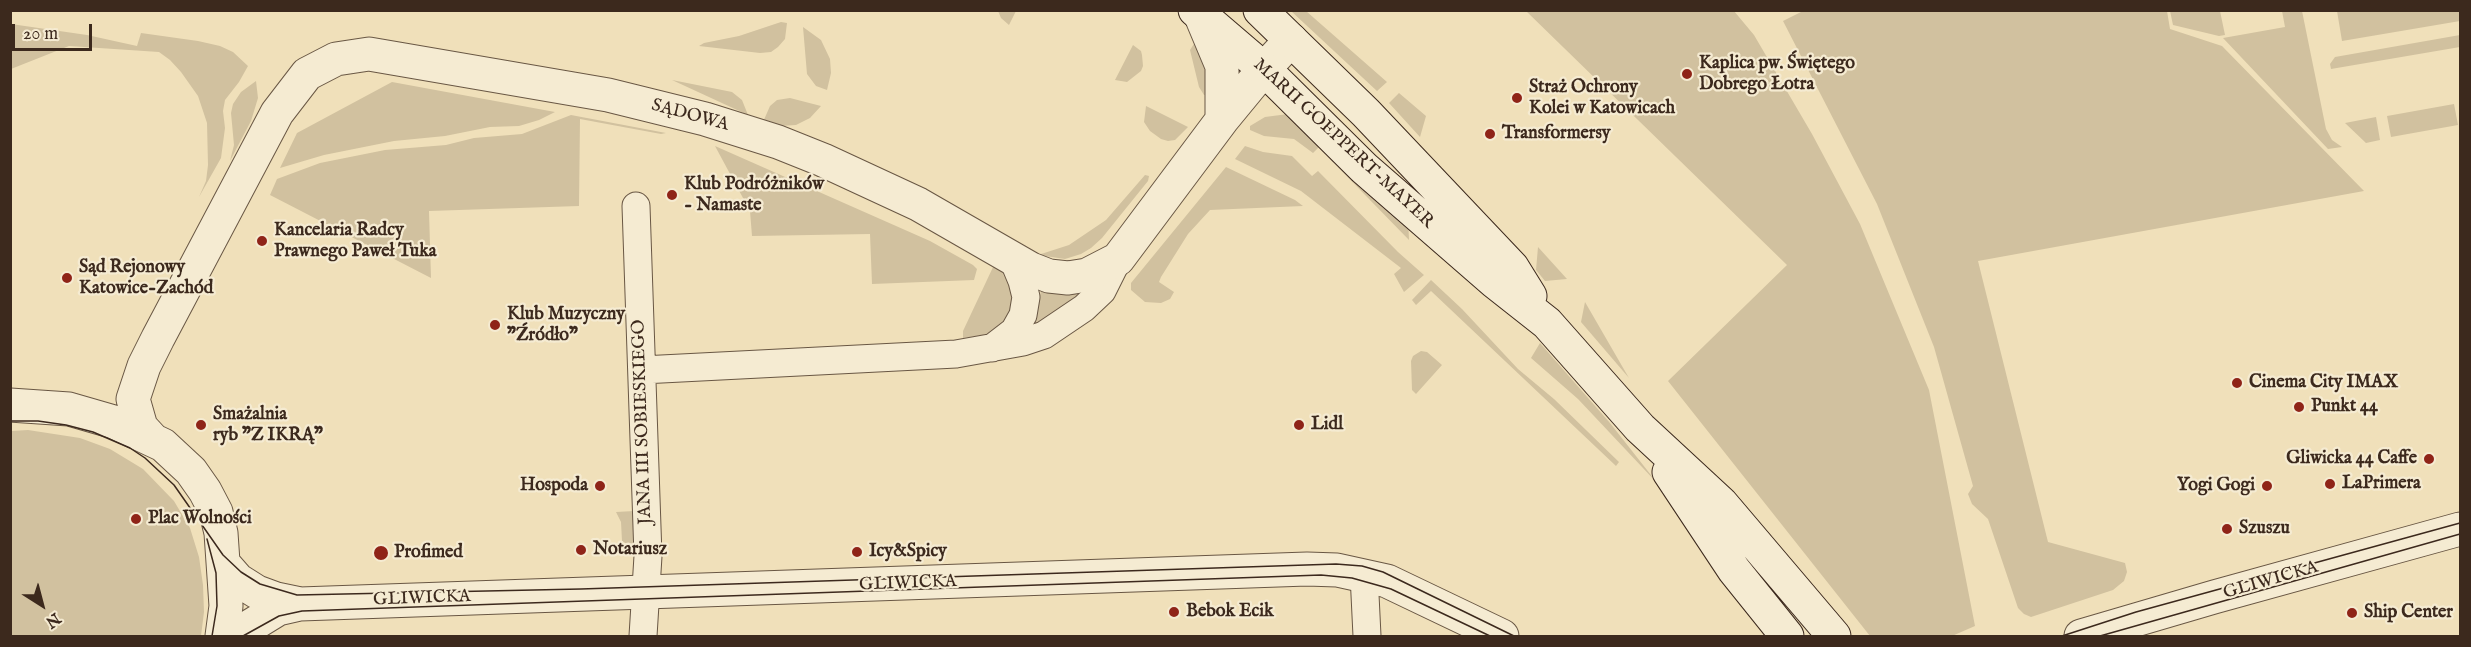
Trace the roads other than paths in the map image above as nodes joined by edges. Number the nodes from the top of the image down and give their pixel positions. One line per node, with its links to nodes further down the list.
1 (1260, 10): 3 (street, MARII GOEPPERT-MAYER)
2 (1198, 13): 4 (street, MARII GOEPPERT-MAYER); 5 (street)
3 (1291, 40): 4 (street); 9 (street, MARII GOEPPERT-MAYER)
4 (1264, 69): 5 (street); 9 (street, MARII GOEPPERT-MAYER)
5 (1222, 120): 8 (street)
6 (636, 206): 11 (street, JANA III SOBIESKIEGO)
7 (1012, 257): 8 (street, SĄDOWA); 10 (street); 14 (street, SĄDOWA)
8 (1118, 259): 10 (street)
9 (1547, 323): 13 (street, MARII GOEPPERT-MAYER)
10 (992, 348): 11 (street)
11 (642, 370): 18 (street, JANA III SOBIESKIEGO)
12 (10, 405): 14 (street)
13 (1640, 428): 20 (street, MARII GOEPPERT-MAYER); 26 (street, MARII GOEPPERT-MAYER)
14 (153, 440): 16 (street)
15 (2460, 529): 27 (street, GLIWICKA)
16 (224, 564): 19 (street, GLIWICKA); 21 (street)
17 (1364, 574): 18 (street, GLIWICKA); 24 (street); 25 (street, GLIWICKA)
18 (645, 591): 19 (street, GLIWICKA); 23 (street, JANA III SOBIESKIEGO)
19 (300, 604): 22 (street, GLIWICKA)
20 (1780, 632)
21 (222, 636)
22 (234, 636)
23 (643, 636)
24 (1367, 636)
25 (1502, 636)
26 (1834, 636)
27 (2081, 636)

